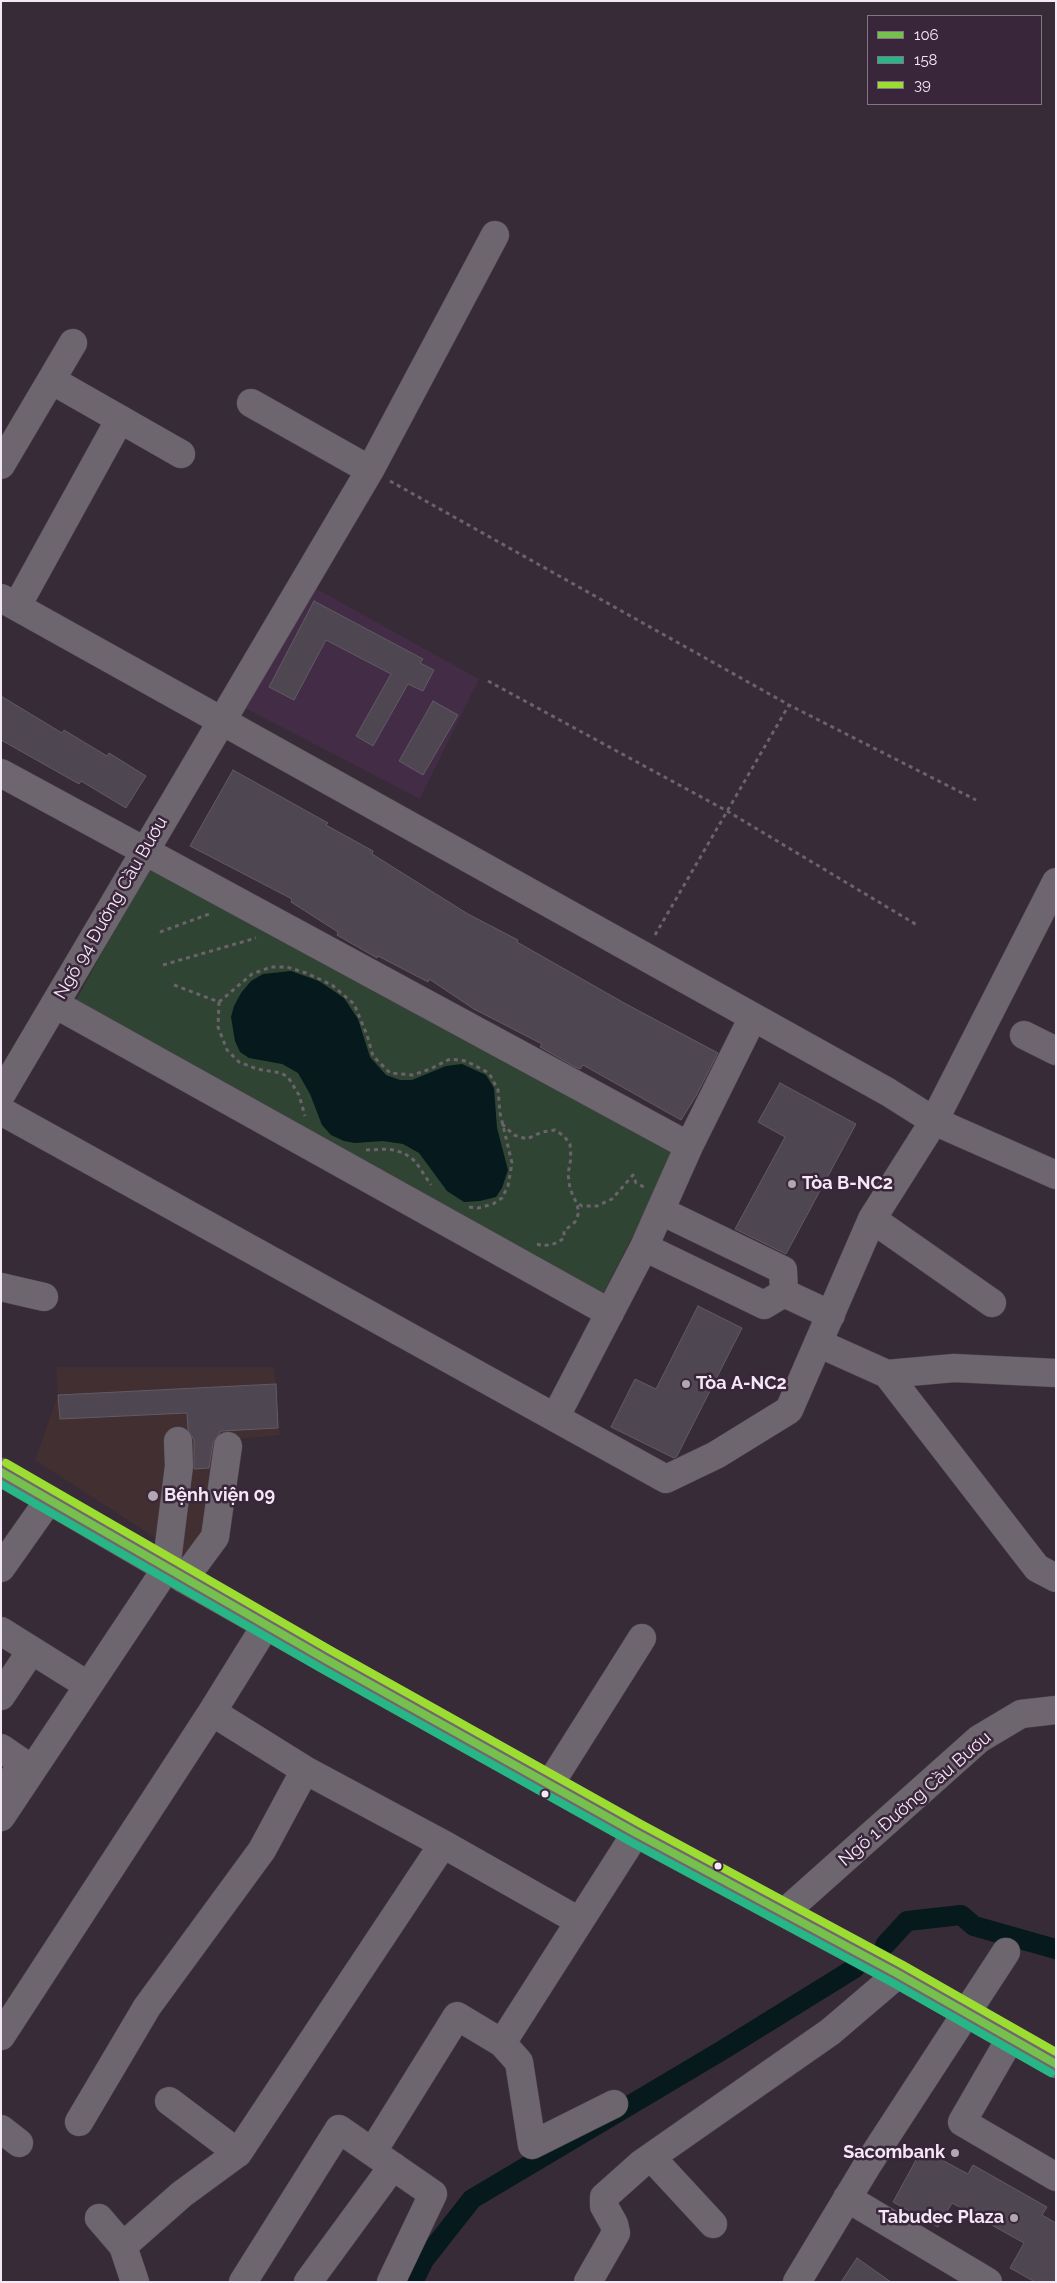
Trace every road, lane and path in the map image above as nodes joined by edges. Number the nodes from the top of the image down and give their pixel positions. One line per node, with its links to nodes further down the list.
1 (495, 235): 8 (street, Ngõ 94 Đường Cầu Bươu)
2 (73, 343): 3 (street)
3 (52, 381): 5 (street); 7 (street)
4 (251, 404): 8 (street)
5 (120, 419): 6 (street); 9 (street)
6 (181, 454)
7 (1, 465)
8 (370, 470): 11 (path); 12 (street, Ngõ 94 Đường Cầu Bươu)
9 (9, 602): 12 (street)
10 (488, 681): 15 (path)
11 (789, 705): 14 (path); 15 (path)
12 (221, 720): 16 (street, Ngõ 94 Đường Cầu Bươu); 22 (street)
13 (1, 773): 16 (street)
14 (976, 800)
15 (727, 811): 19 (path); 22 (path)
16 (144, 852): 26 (street, Ngõ 94 Đường Cầu Bươu); 35 (street)
17 (1056, 882): 32 (street)
18 (213, 913): 20 (path)
19 (917, 925)
20 (160, 932)
21 (264, 935): 23 (path)
22 (643, 955): 27 (street)
23 (163, 965)
24 (174, 985): 25 (path)
25 (219, 1002): 33 (path); 34 (path)
26 (55, 1004): 30 (street, Ngõ 94 Đường Cầu Bươu); 49 (street)
27 (753, 1017): 32 (street); 35 (street)
28 (1024, 1035): 29 (street)
29 (1056, 1051)
30 (1, 1095)
31 (1, 1111): 54 (street)
32 (934, 1121): 37 (street); 42 (street)
33 (308, 1124)
34 (502, 1124): 40 (path); 41 (path)
35 (689, 1146): 39 (street)
36 (363, 1150): 38 (path)
37 (1056, 1174)
38 (436, 1190)
39 (657, 1199): 40 (path); 44 (street); 46 (street)
40 (576, 1202): 43 (path)
41 (459, 1207)
42 (872, 1218): 48 (street); 50 (street)
43 (535, 1244)
44 (644, 1247): 46 (street); 49 (street)
45 (1, 1287): 47 (street)
46 (784, 1293): 50 (street)
47 (44, 1296)
48 (992, 1303)
49 (610, 1313): 54 (street)
50 (831, 1315): 51 (street)
51 (818, 1342): 53 (street); 54 (street)
52 (1056, 1373): 53 (street)
53 (887, 1374): 62 (street)
54 (556, 1416)
55 (178, 1441): 61 (street)
56 (228, 1446): 61 (street)
57 (1, 1472): 58 (main road)
58 (44, 1497): 59 (street); 60 (street); 61 (main road)
59 (1, 1548)
60 (1, 1568)
61 (175, 1574): 63 (main road); 75 (street)
62 (1056, 1578)
63 (266, 1625): 70 (street); 73 (main road)
64 (1, 1631): 66 (street)
65 (642, 1638): 73 (street)
66 (31, 1651): 67 (street); 68 (street)
67 (81, 1681)
68 (1, 1696)
69 (1056, 1710): 78 (street, Ngõ 1 Đường Cầu Bươu)
70 (212, 1712): 72 (street); 83 (street)
71 (1, 1748): 74 (street)
72 (305, 1770): 77 (street); 89 (street)
73 (550, 1784): 76 (main road)
74 (1, 1795)
75 (1, 1817)
76 (636, 1833): 78 (main road); 79 (street)
77 (443, 1844): 79 (street); 90 (street)
78 (785, 1912): 81 (main road)
79 (579, 1921): 85 (street)
80 (1006, 1952): 82 (street)
81 (898, 1974): 82 (main road); 91 (street)
82 (967, 2014): 84 (main road); 94 (street)
83 (1, 2036)
84 (1010, 2038): 86 (main road); 93 (street)
85 (502, 2044): 88 (street); 92 (street)
86 (1056, 2064)
87 (169, 2101): 90 (street)
88 (614, 2104)
89 (80, 2122)
90 (238, 2153): 97 (street)
91 (651, 2157): 96 (street); 102 (street)
92 (383, 2159): 99 (street); 100 (street); 101 (street)
93 (1056, 2177)
94 (847, 2198): 103 (street); 104 (street)
95 (99, 2218): 97 (street)
96 (713, 2224)
97 (123, 2246): 98 (street)
98 (135, 2282)
99 (243, 2282)
100 (308, 2282)
101 (391, 2282)
102 (588, 2282)
103 (797, 2282)
104 (988, 2282)

